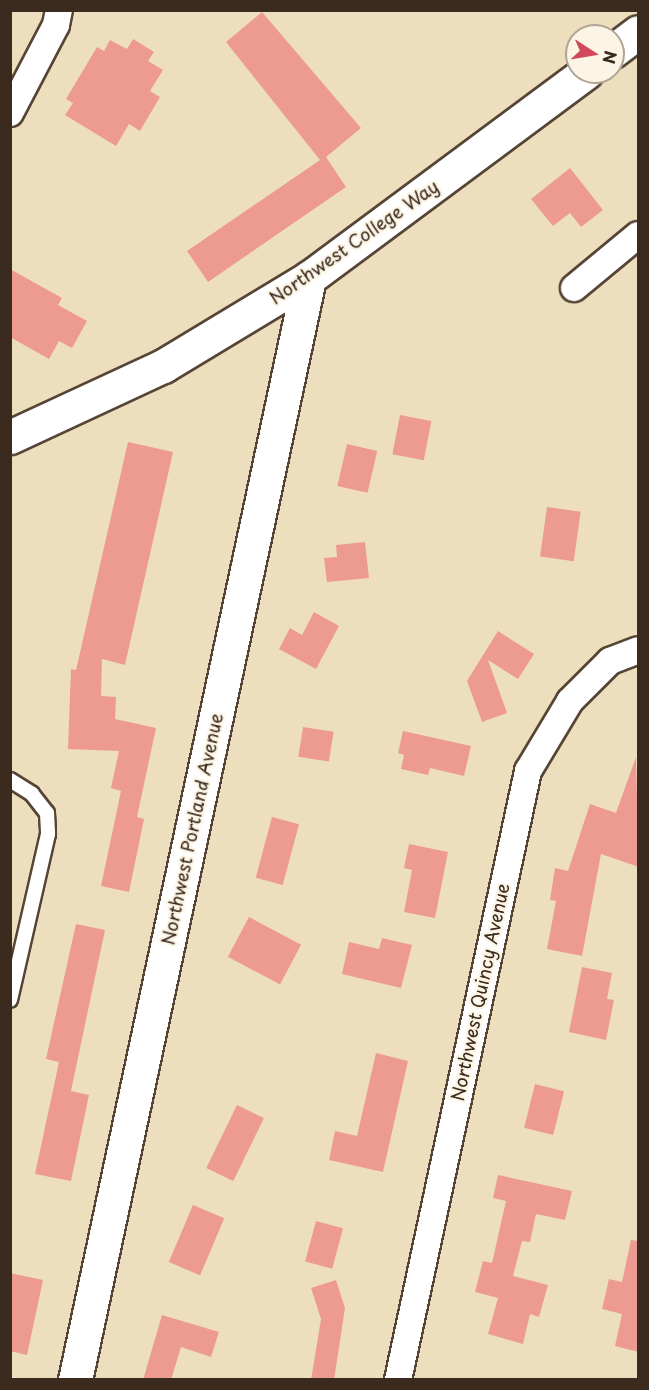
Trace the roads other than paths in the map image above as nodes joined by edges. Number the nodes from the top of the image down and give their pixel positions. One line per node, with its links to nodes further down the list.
1 (59, 10): 5 (street)
2 (639, 32): 3 (street)
3 (625, 42)
4 (570, 84): 7 (street, Northwest College Way)
5 (10, 113)
6 (639, 234): 8 (street)
7 (309, 278): 9 (street, Northwest College Way); 13 (street, Northwest Portland Avenue)
8 (574, 288)
9 (10, 437)
10 (639, 650): 14 (street, Northwest Quincy Avenue)
11 (10, 780): 12 (lane)
12 (10, 1000)
13 (75, 1380)
14 (398, 1380)

